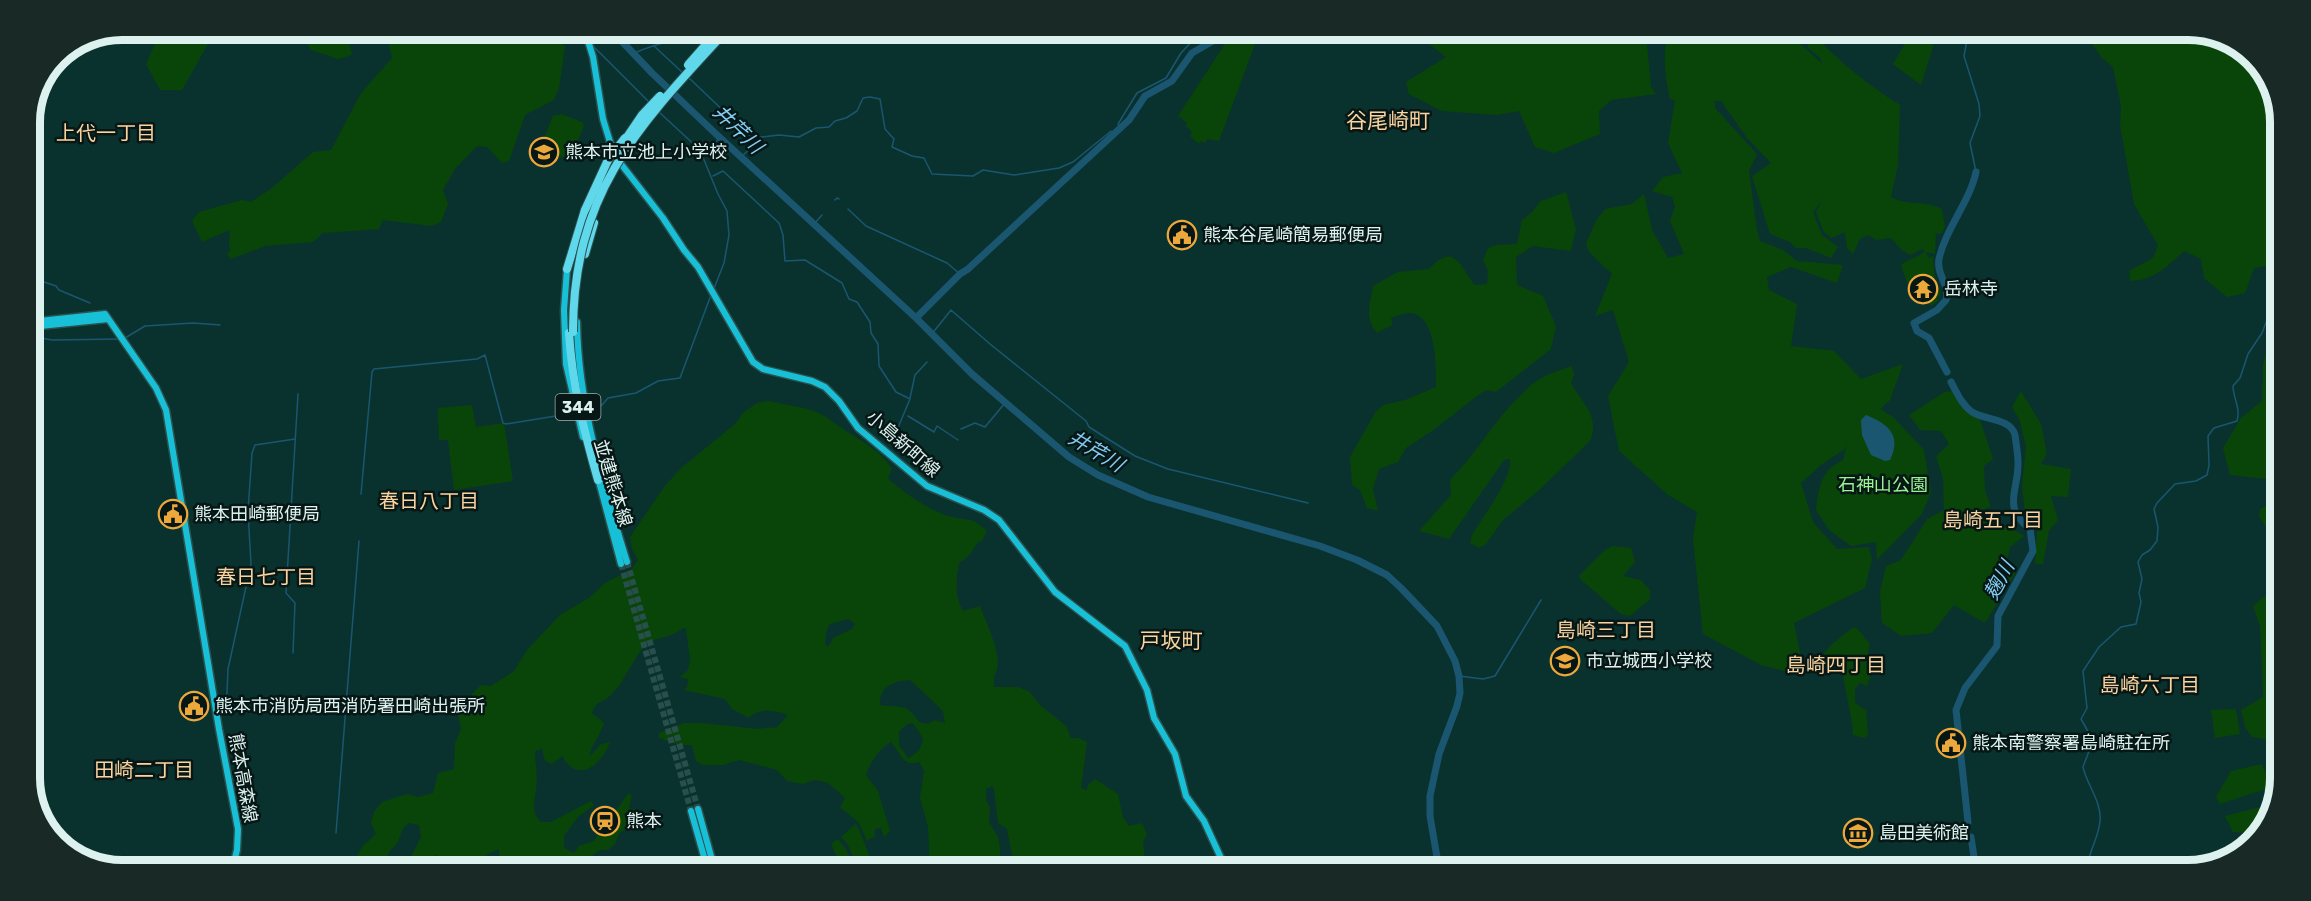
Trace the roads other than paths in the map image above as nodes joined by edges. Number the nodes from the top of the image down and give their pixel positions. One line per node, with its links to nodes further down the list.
1 (588, 40): 16 (main road, 小島新町線)
2 (711, 40): 4 (highway, 344, bridge)
3 (719, 40): 4 (highway, 344, bridge)
4 (634, 131): 5 (highway, bridge); 6 (highway, bridge); 10 (highway, 344, bridge)
5 (582, 268): 11 (main road, 並建熊本線)
6 (567, 269): 12 (main road, 並建熊本線)
7 (106, 317): 8 (main road); 9 (main road); 13 (main road, 熊本高森線)
8 (40, 321)
9 (40, 326)
10 (571, 332): 11 (highway, 344); 12 (highway, 344)
11 (593, 443): 12 (main road, 並建熊本線)
12 (598, 480)
13 (234, 860)
14 (706, 860): 15 (main road)
15 (712, 860)
16 (1222, 860)

